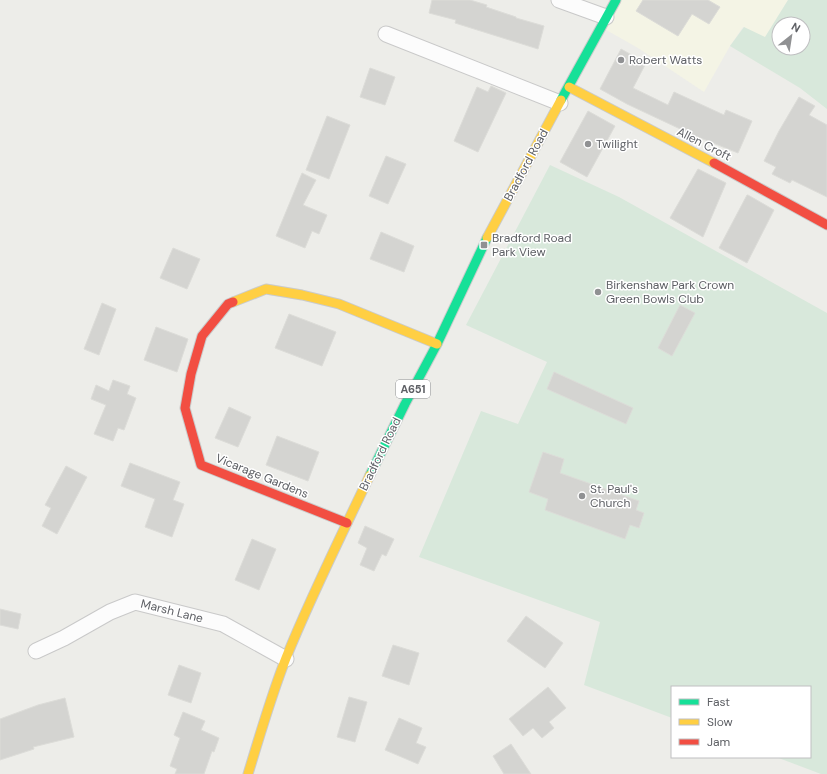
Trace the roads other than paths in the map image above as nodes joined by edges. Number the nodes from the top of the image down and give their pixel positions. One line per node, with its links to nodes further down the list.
1 (559, 0): 3 (street)
2 (616, 0): 3 (main road, Bradford Road / A651)
3 (606, 17): 5 (main road, Bradford Road / A651)
4 (386, 34): 6 (street)
5 (569, 87): 6 (main road, Bradford Road / A651); 7 (main road, Allen Croft)
6 (560, 103): 8 (main road, Bradford Road / A651)
7 (827, 225)
8 (437, 344): 9 (main road, Bradford Road / A651); 9 (main road, Vicarage Gardens)
9 (347, 523): 11 (main road, Bradford Road / A651)
10 (36, 652): 11 (street, Marsh Lane)
11 (286, 659): 12 (main road, Bradford Road / A651)
12 (248, 774)

